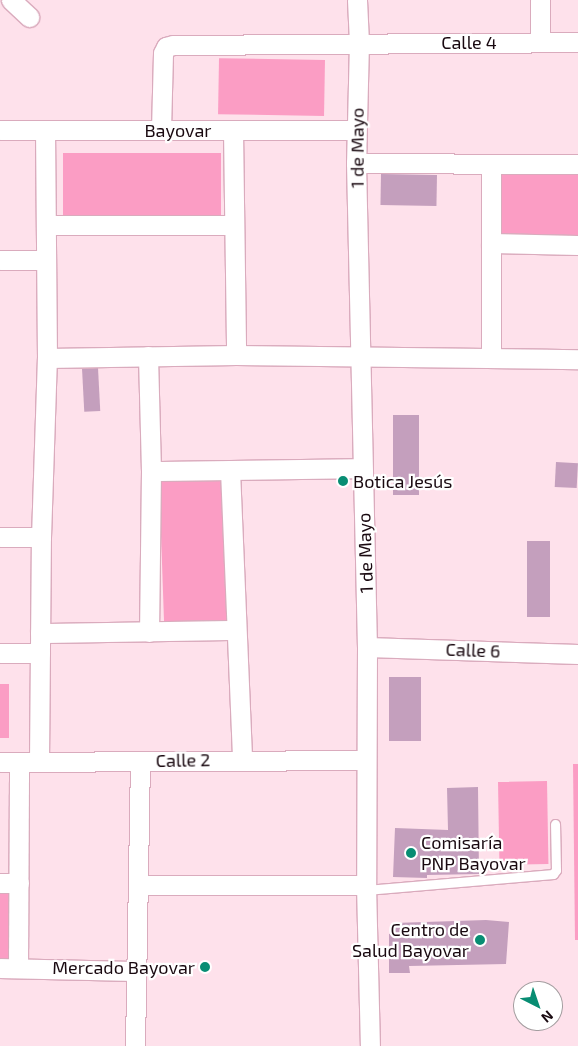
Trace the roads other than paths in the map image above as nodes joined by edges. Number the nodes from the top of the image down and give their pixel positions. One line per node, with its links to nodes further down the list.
1 (11, 0): 4 (street)
2 (357, 0): 5 (street, 1 de Mayo)
3 (540, 0): 6 (street)
4 (29, 17)
5 (359, 42): 6 (street, Calle 4); 9 (street, Calle 4); 11 (street, 1 de Mayo)
6 (540, 42): 7 (street, Calle 4)
7 (578, 42)
8 (0, 130): 12 (street, Bayovar)
9 (161, 130): 10 (street, Bayovar); 12 (street, Bayovar)
10 (233, 130): 11 (street, Bayovar); 17 (street)
11 (356, 130): 13 (street, 1 de Mayo)
12 (45, 131): 16 (street)
13 (356, 163): 15 (street); 24 (street, 1 de Mayo)
14 (578, 164): 15 (street)
15 (491, 165): 18 (street)
16 (46, 225): 17 (street); 21 (street)
17 (234, 225): 22 (street)
18 (491, 243): 19 (street); 26 (street)
19 (578, 245)
20 (0, 260): 21 (street)
21 (46, 260): 25 (street)
22 (236, 355): 23 (street); 24 (street)
23 (148, 356): 25 (street); 30 (street)
24 (361, 357): 26 (street); 28 (street, 1 de Mayo)
25 (48, 358): 32 (street)
26 (491, 358): 27 (street)
27 (578, 359)
28 (362, 468): 29 (street); 36 (street, 1 de Mayo)
29 (230, 470): 30 (street); 33 (street)
30 (151, 471): 35 (street)
31 (0, 537): 32 (street)
32 (41, 537): 34 (street)
33 (235, 630): 35 (street); 40 (street)
34 (40, 632): 35 (street); 38 (street)
35 (149, 632)
36 (368, 647): 39 (street, Calle 6); 41 (street, 1 de Mayo)
37 (0, 653): 38 (street)
38 (40, 653): 42 (street)
39 (578, 654)
40 (242, 759): 41 (street, Calle 2); 43 (street, Calle 2)
41 (366, 760): 50 (street, 1 de Mayo)
42 (38, 761): 43 (street, Calle 2); 45 (street, Calle 2)
43 (140, 761): 49 (street)
44 (0, 762): 45 (street, Calle 2)
45 (19, 762): 48 (street)
46 (555, 824): 50 (lane)
47 (0, 883): 48 (street)
48 (19, 883): 51 (street)
49 (138, 885): 50 (street); 52 (street)
50 (366, 888): 54 (street, 1 de Mayo)
51 (9, 968): 52 (street)
52 (136, 972): 53 (street)
53 (135, 1046)
54 (370, 1046)

